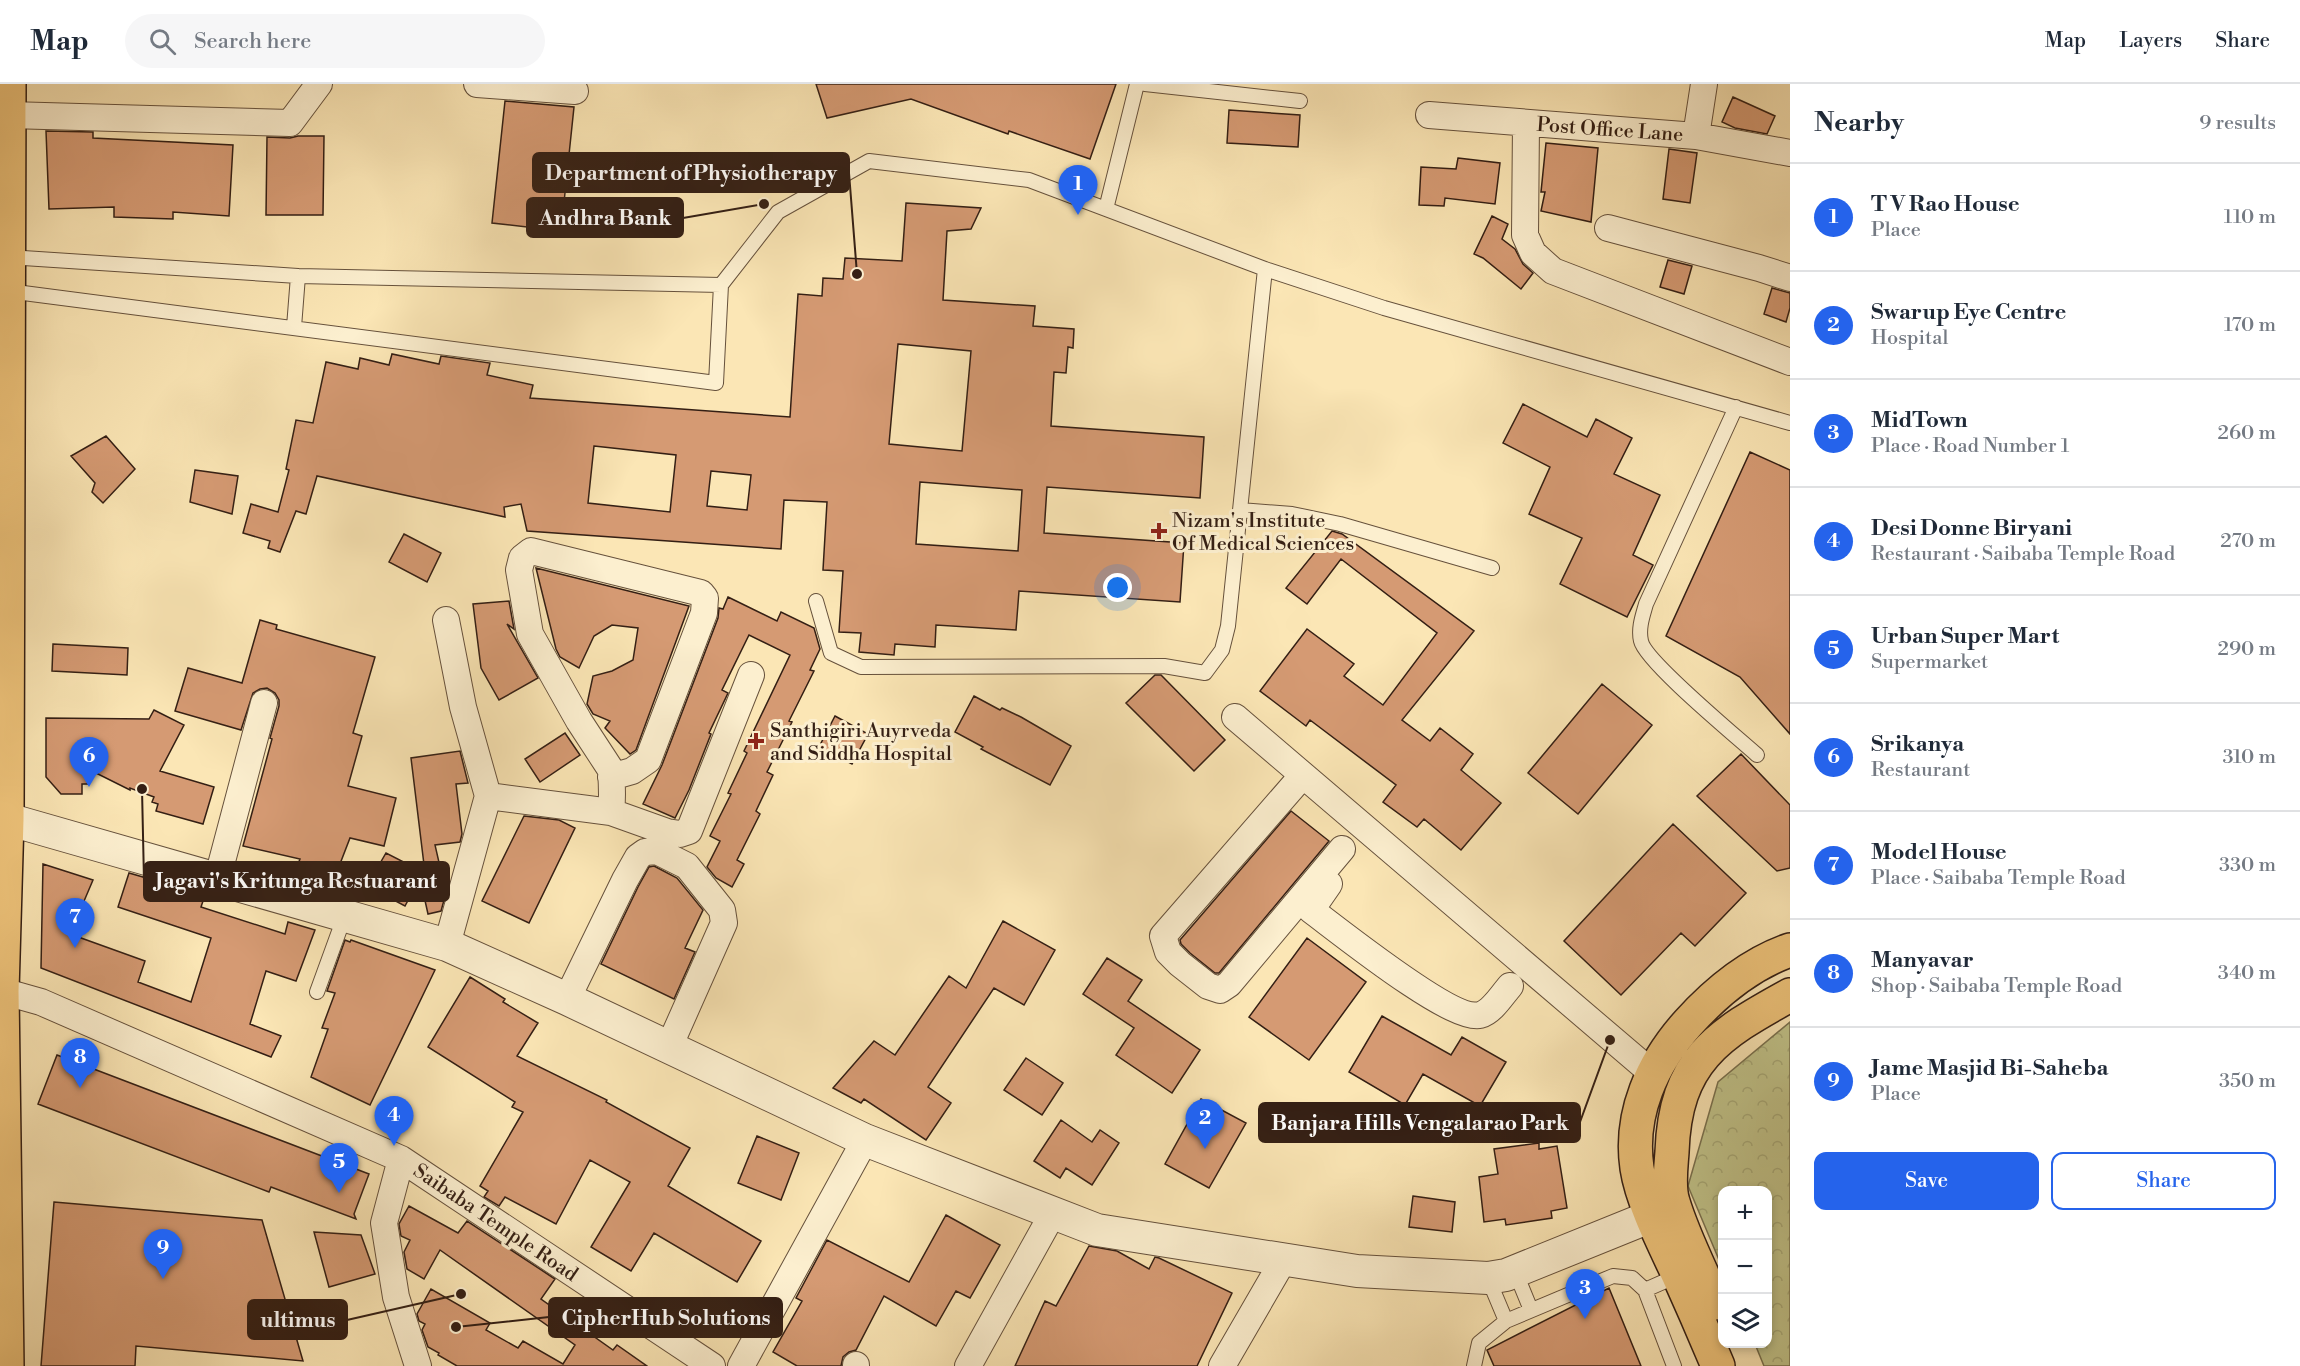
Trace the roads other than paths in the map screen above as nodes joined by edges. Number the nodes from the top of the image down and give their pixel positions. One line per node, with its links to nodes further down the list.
1 (319, 84): 7 (street)
2 (477, 84): 6 (street)
3 (1137, 84): 13 (lane)
4 (1145, 84): 8 (lane)
5 (1704, 84): 11 (street)
6 (575, 91)
7 (9, 100): 15 (main road)
8 (1300, 101)
9 (1429, 115): 10 (street, Post Office Lane)
10 (1526, 123): 11 (street, Post Office Lane); 22 (street)
11 (1696, 136): 12 (street, Post Office Lane)
12 (1788, 146)
13 (1106, 209): 16 (lane); 19 (lane)
14 (1608, 228): 18 (street)
15 (8, 257): 17 (lane); 20 (main road)
16 (1265, 269): 23 (lane); 25 (lane)
17 (298, 276): 19 (lane); 21 (lane)
18 (1790, 278)
19 (721, 285): 21 (lane)
20 (7, 291): 21 (lane); 37 (main road)
21 (294, 327)
22 (1790, 362)
23 (1736, 407): 24 (lane); 32 (lane)
24 (1790, 423)
25 (1240, 510): 26 (lane); 27 (lane)
26 (1492, 568)
27 (816, 601)
28 (446, 620): 35 (street)
29 (751, 675): 36 (street)
30 (264, 703): 40 (street)
31 (1235, 717): 33 (street)
32 (1757, 755)
33 (1303, 775): 38 (street); 39 (street)
34 (611, 777): 34 (street); 36 (street)
35 (488, 796): 36 (street); 42 (street)
36 (611, 812)
37 (7, 819): 40 (street); 45 (main road)
38 (1366, 829): 44 (street); 50 (street)
39 (1342, 849)
40 (217, 880): 41 (street)
41 (345, 915): 42 (street); 46 (lane)
42 (447, 945): 48 (street)
43 (1790, 951): 50 (main road)
44 (1510, 986)
45 (2, 991): 52 (street, Saibaba Temple Road); 63 (main road)
46 (317, 992)
47 (1790, 995): 60 (main road)
48 (567, 999): 49 (street); 49 (street)
49 (669, 1047): 51 (street)
50 (1652, 1072): 54 (main road)
51 (865, 1140): 53 (street); 66 (street)
52 (401, 1160): 64 (street); 65 (street, Saibaba Temple Road)
53 (1053, 1212): 55 (street); 67 (street)
54 (1652, 1216): 56 (street); 57 (main road)
55 (1284, 1259): 56 (street); 68 (street)
56 (1502, 1275): 59 (lane); 61 (lane)
57 (1678, 1275): 58 (lane); 71 (main road)
58 (1645, 1290): 59 (lane); 70 (lane)
59 (1531, 1310): 61 (lane)
60 (1718, 1310)
61 (1506, 1321): 69 (lane)
62 (1734, 1348): 72 (main road)
63 (7, 1366)
64 (418, 1366)
65 (711, 1366)
66 (741, 1366)
67 (968, 1366)
68 (1222, 1366)
69 (1474, 1366)
70 (1674, 1366)
71 (1718, 1366)
72 (1742, 1366)

